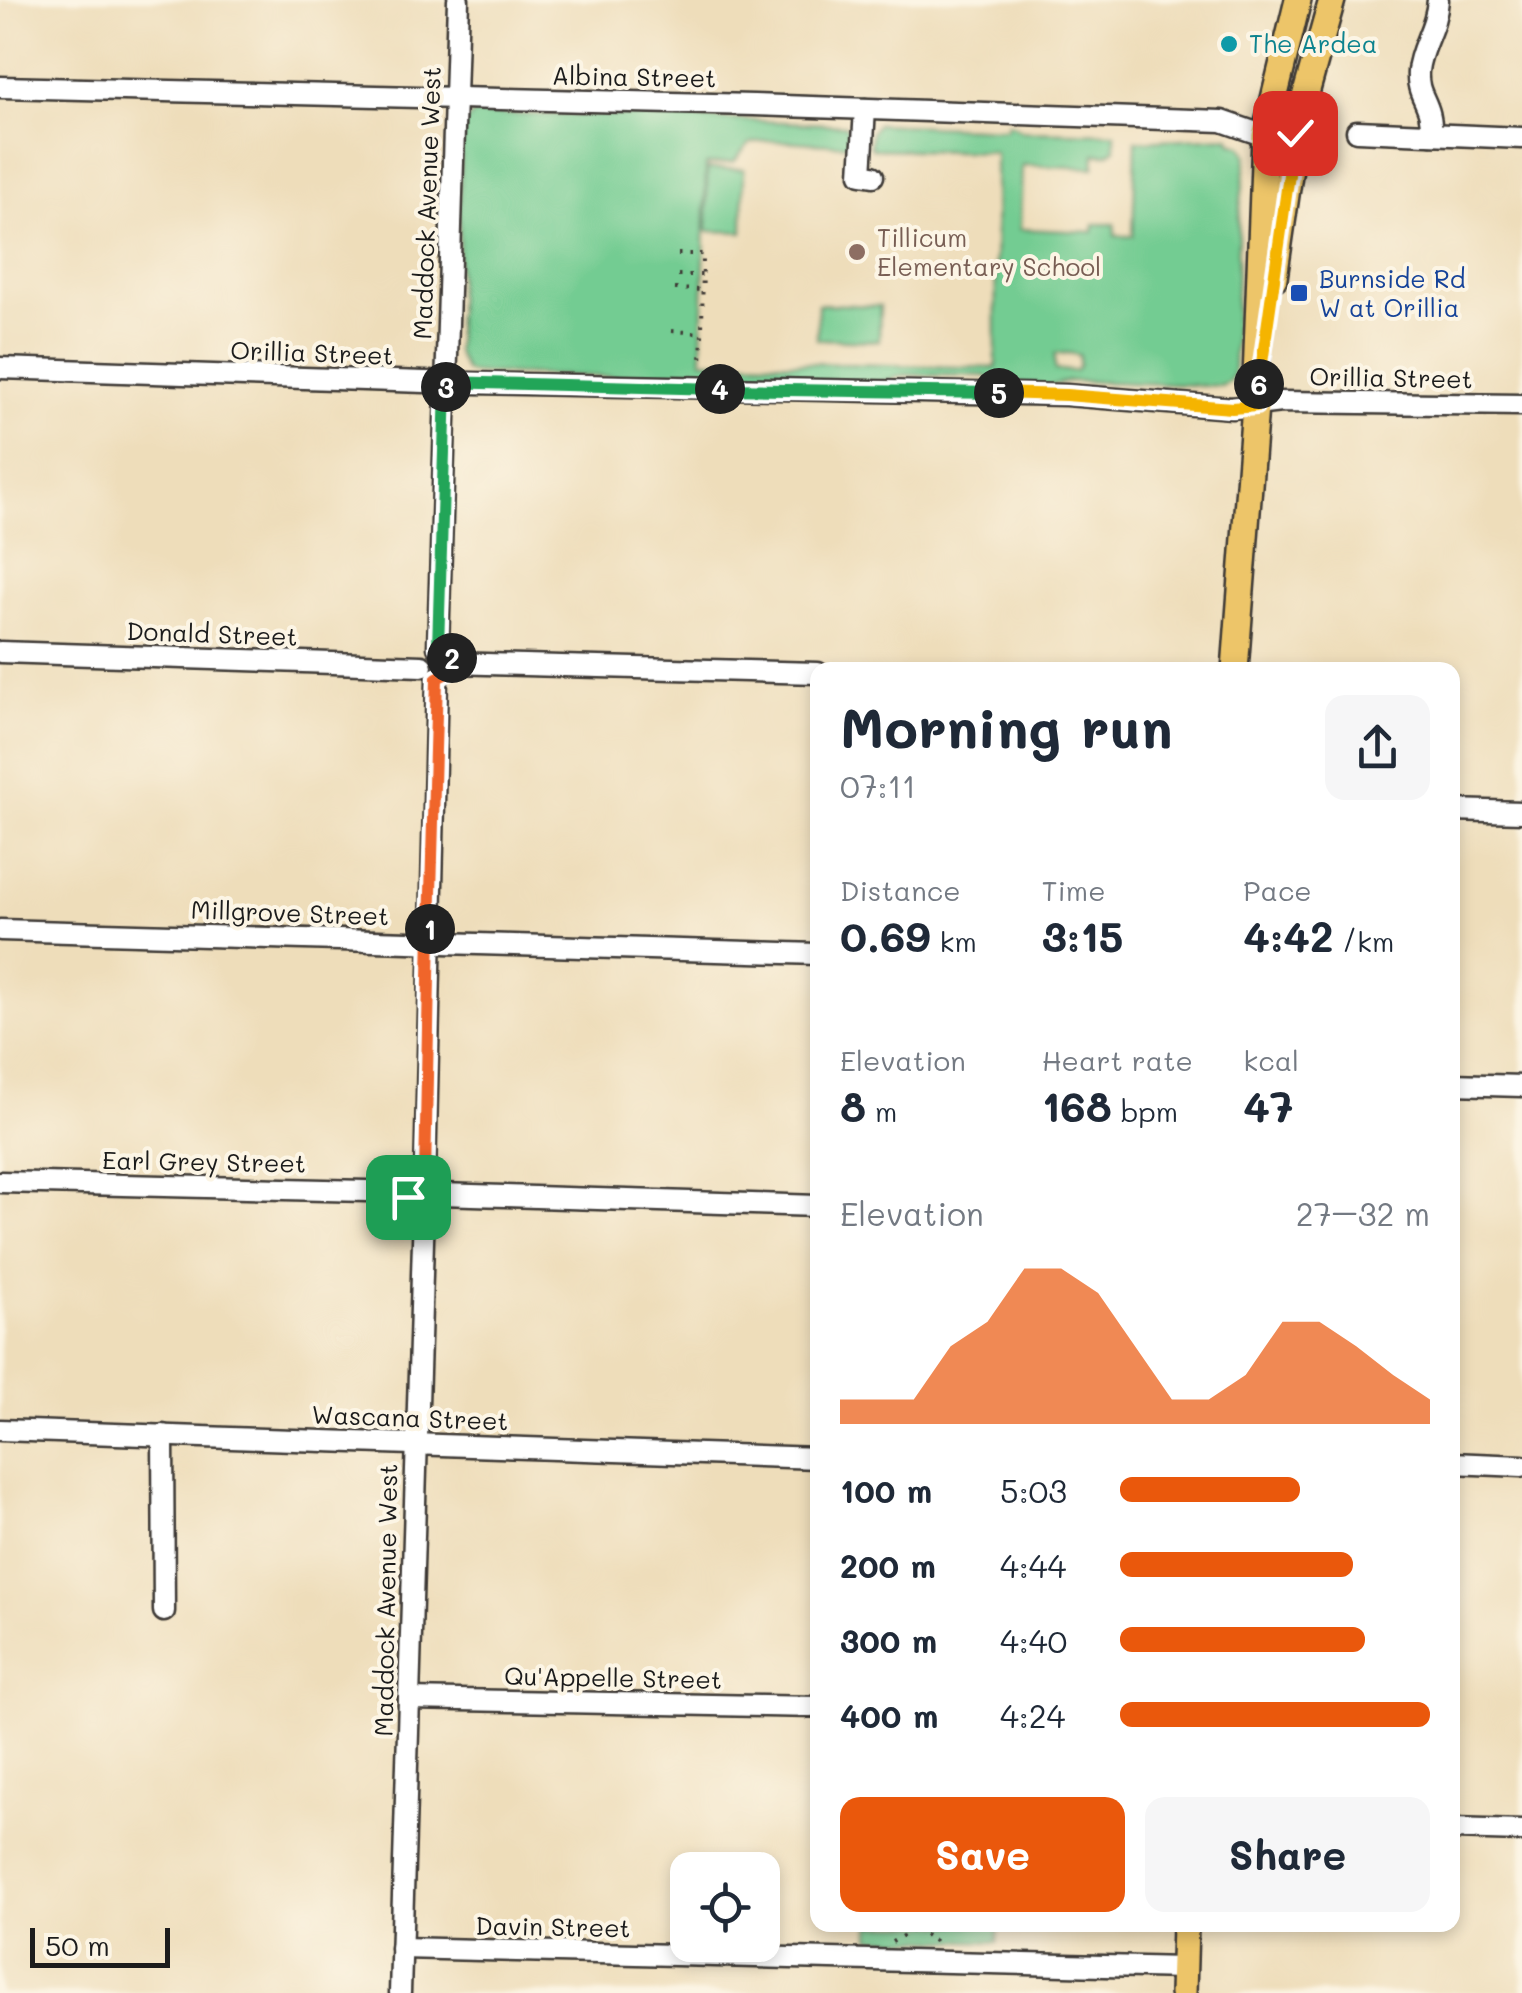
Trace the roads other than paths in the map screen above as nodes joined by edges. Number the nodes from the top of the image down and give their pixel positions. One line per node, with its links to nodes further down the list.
1 (458, 0): 6 (street, Maddock Avenue West)
2 (1298, 0): 10 (main road)
3 (1332, 0): 16 (main road)
4 (1438, 0): 9 (street)
5 (0, 87): 6 (street, Albina Street)
6 (455, 98): 7 (street, Albina Street); 14 (street, Maddock Avenue West)
7 (865, 110): 10 (street, Albina Street); 12 (street)
8 (1357, 131): 9 (street)
9 (1431, 134): 11 (street)
10 (1265, 136): 16 (main road)
11 (1522, 138)
12 (874, 176)
13 (0, 368): 14 (street, Orillia Street)
14 (446, 382): 16 (street, Orillia Street); 19 (street, Maddock Avenue West)
15 (1522, 405): 16 (street, Orillia Street)
16 (1256, 406): 18 (main road)
17 (0, 652): 19 (street, Donald Street)
18 (1236, 662)
19 (437, 664): 20 (street, Donald Street); 24 (street, Maddock Avenue West)
20 (810, 672)
21 (1460, 810): 22 (street)
22 (1522, 812)
23 (0, 930): 24 (street, Millgrove Street)
24 (430, 942): 25 (street, Millgrove Street); 28 (street, Maddock Avenue West)
25 (810, 954)
26 (1460, 1084): 27 (street)
27 (1522, 1086)
28 (425, 1176): 30 (street); 31 (street)
29 (0, 1182): 30 (street, Earl Grey Street)
30 (407, 1192): 33 (street)
31 (440, 1194): 32 (street); 33 (street)
32 (810, 1206)
33 (424, 1209): 36 (street, Maddock Avenue West)
34 (0, 1430): 35 (street, Wascana Street)
35 (163, 1435): 36 (street, Wascana Street); 40 (street)
36 (415, 1443): 37 (street, Wascana Street); 41 (street, Maddock Avenue West)
37 (810, 1458)
38 (1460, 1463): 39 (street)
39 (1522, 1466)
40 (164, 1611)
41 (408, 1699): 42 (street, Qu'Appelle Street); 46 (street, Maddock Avenue West)
42 (810, 1707)
43 (1460, 1830): 44 (street)
44 (1522, 1831)
45 (1185, 1932): 47 (main road)
46 (401, 1948): 47 (street, Davin Street); 48 (street, Maddock Avenue West)
47 (1183, 1980)
48 (400, 1993)

